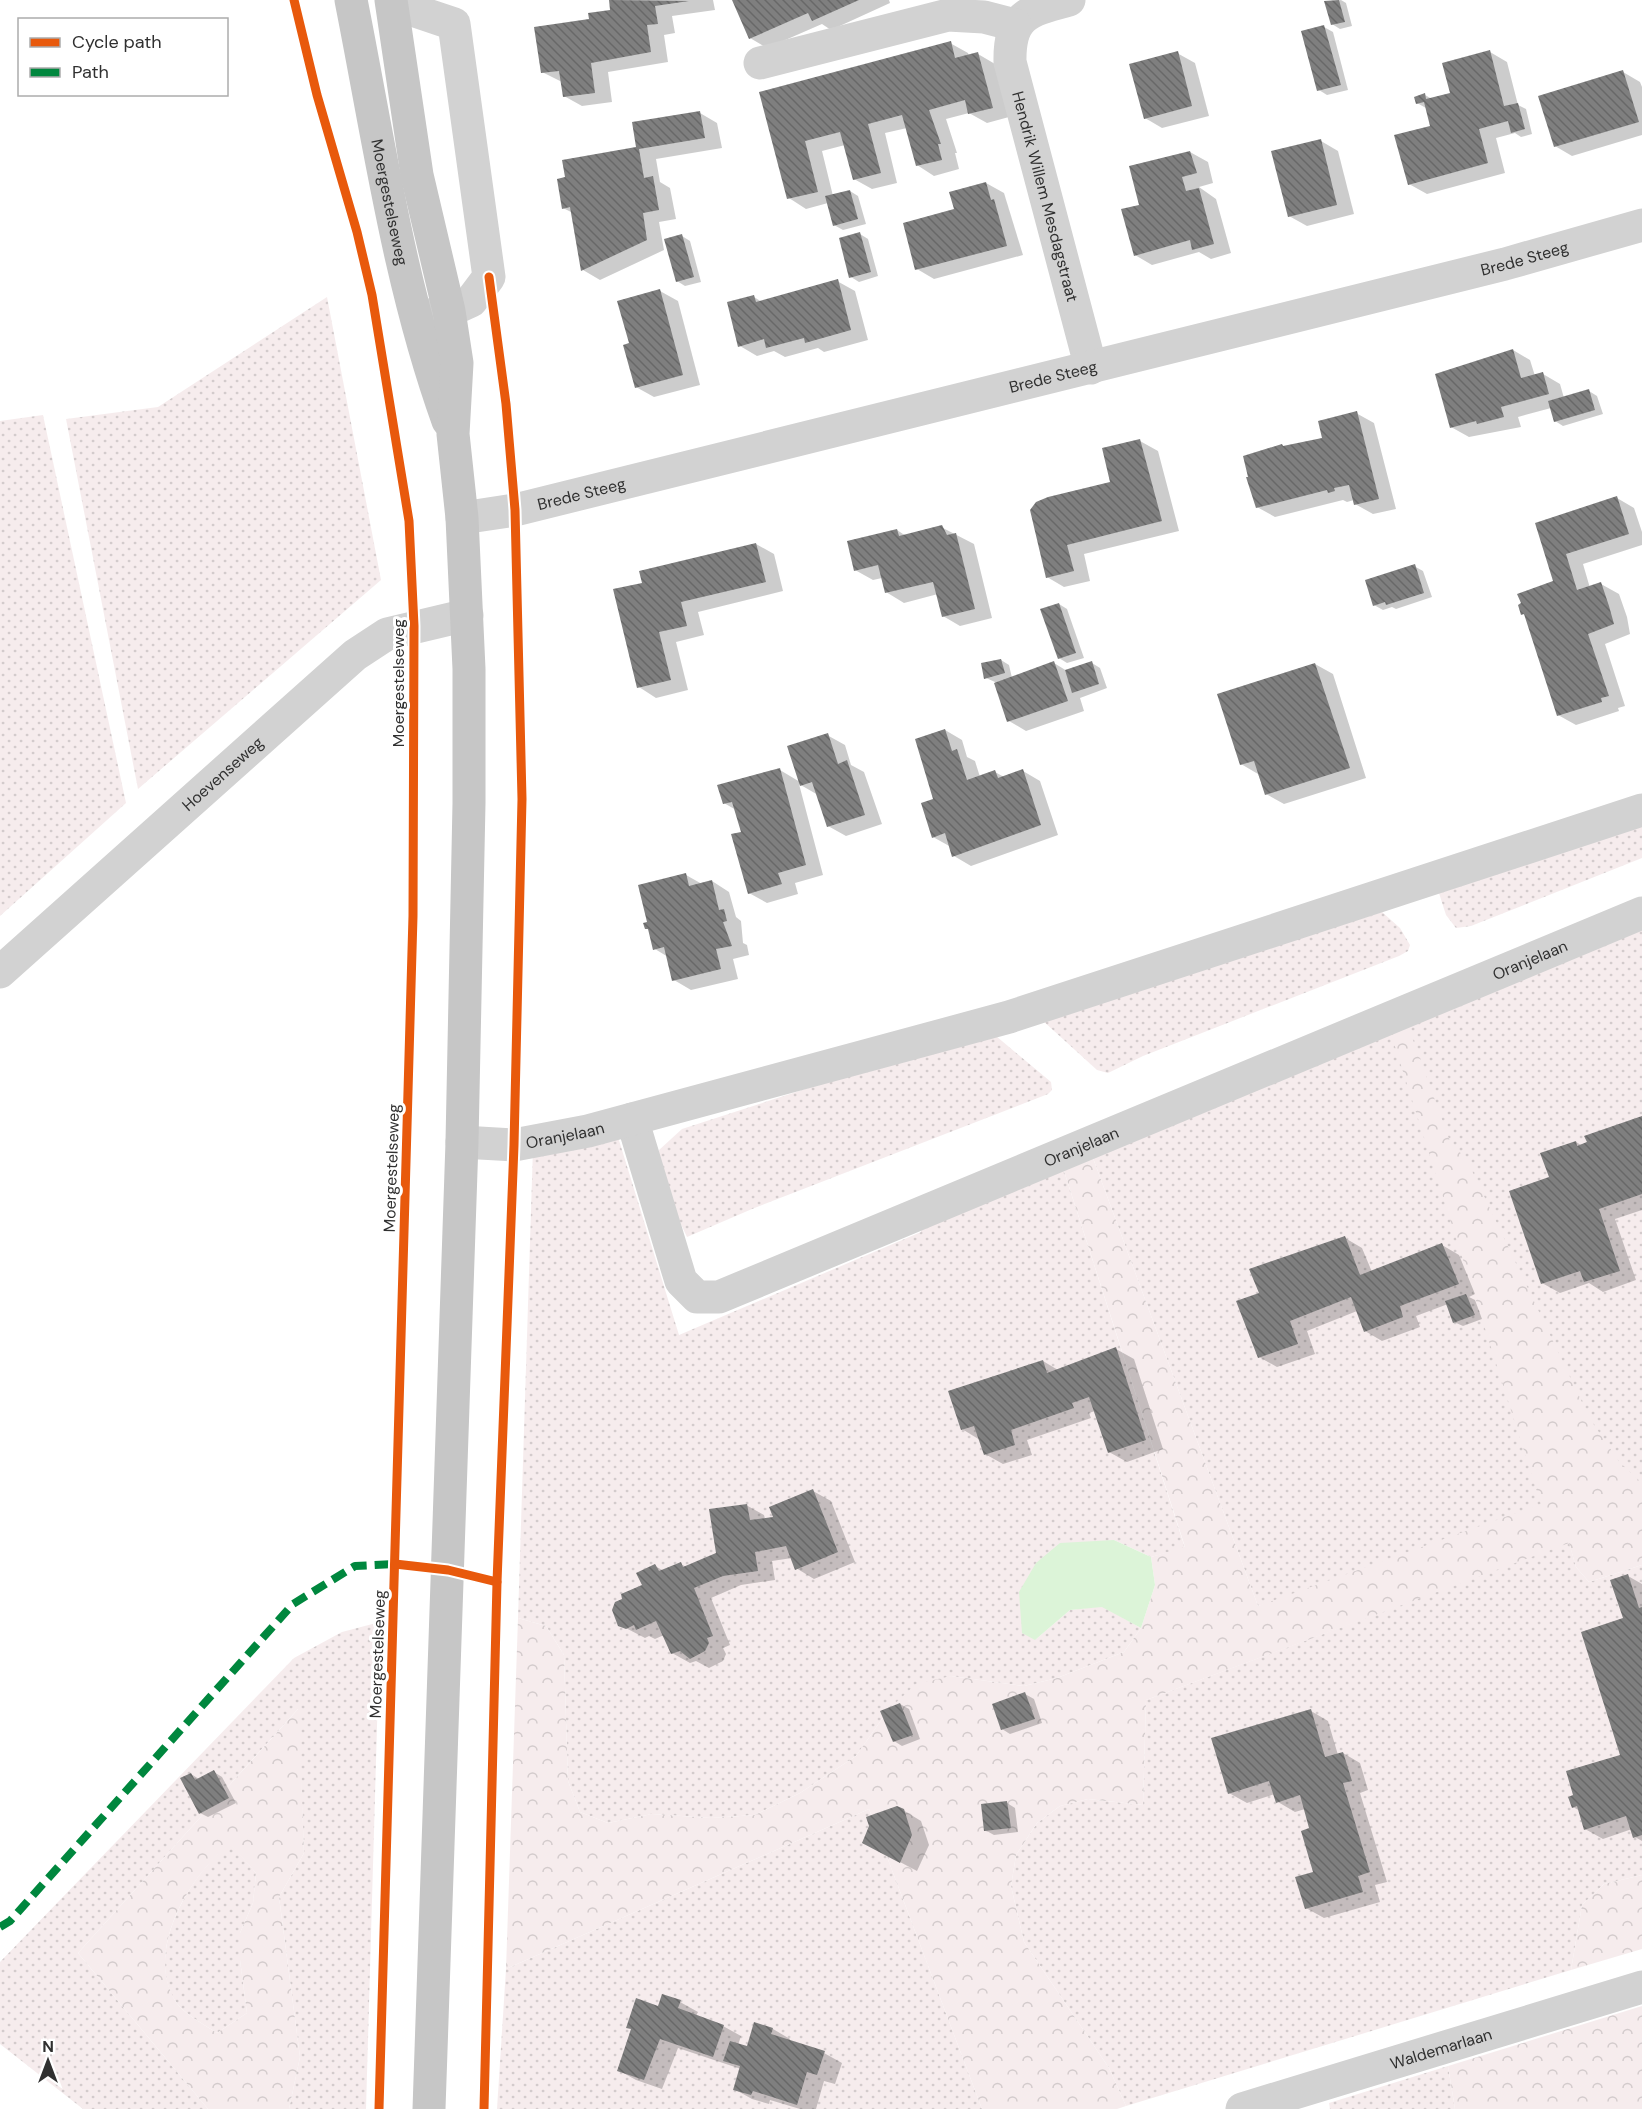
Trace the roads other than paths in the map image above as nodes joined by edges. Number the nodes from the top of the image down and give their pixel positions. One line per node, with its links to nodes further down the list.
1 (351, 0): 8 (main road, Moergestelseweg)
2 (1069, 0): 4 (street)
3 (392, 1): 7 (main road, Moergestelseweg); 7 (street)
4 (1015, 25): 5 (street); 9 (street, Hendrik Willem Mesdagstraat)
5 (760, 63)
6 (1642, 225): 9 (street, Brede Steeg)
7 (449, 311): 8 (street); 10 (main road, Moergestelseweg)
8 (416, 318): 10 (main road, Moergestelseweg)
9 (1091, 368): 11 (street, Brede Steeg)
10 (453, 434): 11 (main road, Moergestelseweg)
11 (462, 518): 12 (main road, Moergestelseweg)
12 (467, 615): 15 (street, Hoevenseweg); 17 (main road, Moergestelseweg)
13 (1642, 810): 16 (street, Oranjelaan)
14 (1642, 913): 16 (street, Oranjelaan)
15 (0, 972)
16 (632, 1119): 17 (street, Oranjelaan)
17 (462, 1142): 19 (main road, Moergestelseweg)
18 (1642, 1987): 20 (street, Waldemarlaan)
19 (429, 2109)
20 (1242, 2109)

